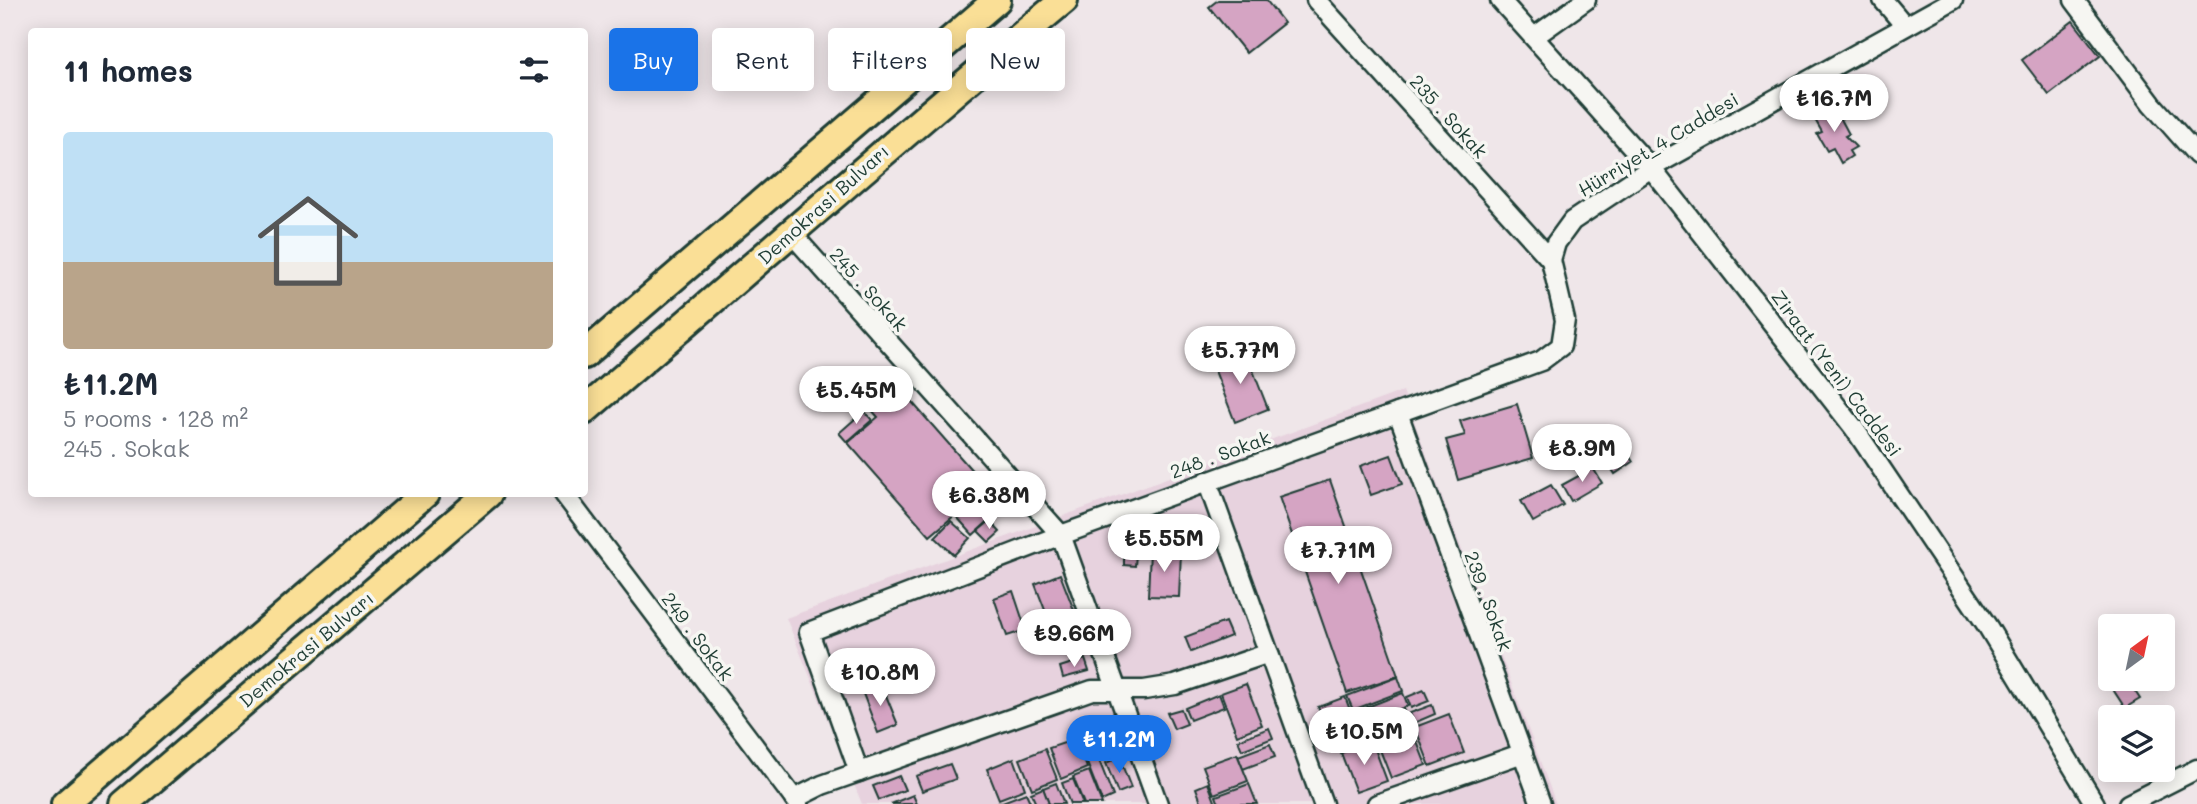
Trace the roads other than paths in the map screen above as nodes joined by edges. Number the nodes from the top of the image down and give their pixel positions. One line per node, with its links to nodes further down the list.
1 (997, 0): 15 (highway)
2 (1064, 0): 13 (highway, Demokrasi Bulvarı)
3 (1316, 0): 14 (street, 235 . Sokak)
4 (1500, 0): 10 (street, Ziraat (Yeni) Caddesi)
5 (1586, 0): 10 (street)
6 (1883, 0): 9 (street)
7 (1952, 0): 9 (street, Hürriyet_4 Caddesi)
8 (2074, 0): 11 (street)
9 (1905, 26): 12 (street, Hürriyet_4 Caddesi)
10 (1534, 37): 12 (street, Ziraat (Yeni) Caddesi)
11 (2197, 155)
12 (1651, 168): 14 (street, Hürriyet_4 Caddesi); 35 (street, Ziraat (Yeni) Caddesi)
13 (792, 234): 16 (highway, Demokrasi Bulvarı); 22 (street, 245 . Sokak)
14 (1550, 260): 17 (street, 248 . Sokak)
15 (588, 352)
16 (588, 408)
17 (1398, 412): 18 (street, 248 . Sokak); 25 (street, 239 . Sokak)
18 (1207, 481): 22 (street, 248 . Sokak); 23 (street)
19 (422, 497): 29 (highway, Demokrasi Bulvarı)
20 (484, 497): 30 (highway, Demokrasi Bulvarı)
21 (566, 497): 28 (street, 249 . Sokak)
22 (1061, 535): 24 (street, 245 . Sokak); 27 (street, 248 . Sokak)
23 (1269, 653): 24 (street); 32 (street)
24 (1116, 687): 27 (street); 31 (street, 245 . Sokak)
25 (1522, 753): 33 (street); 34 (street, 239 . Sokak)
26 (2197, 769): 36 (street)
27 (859, 772): 28 (street)
28 (796, 802)
29 (65, 804)
30 (124, 804)
31 (1158, 804)
32 (1323, 804)
33 (1377, 804)
34 (1541, 804)
35 (2095, 804)
36 (2128, 804)

